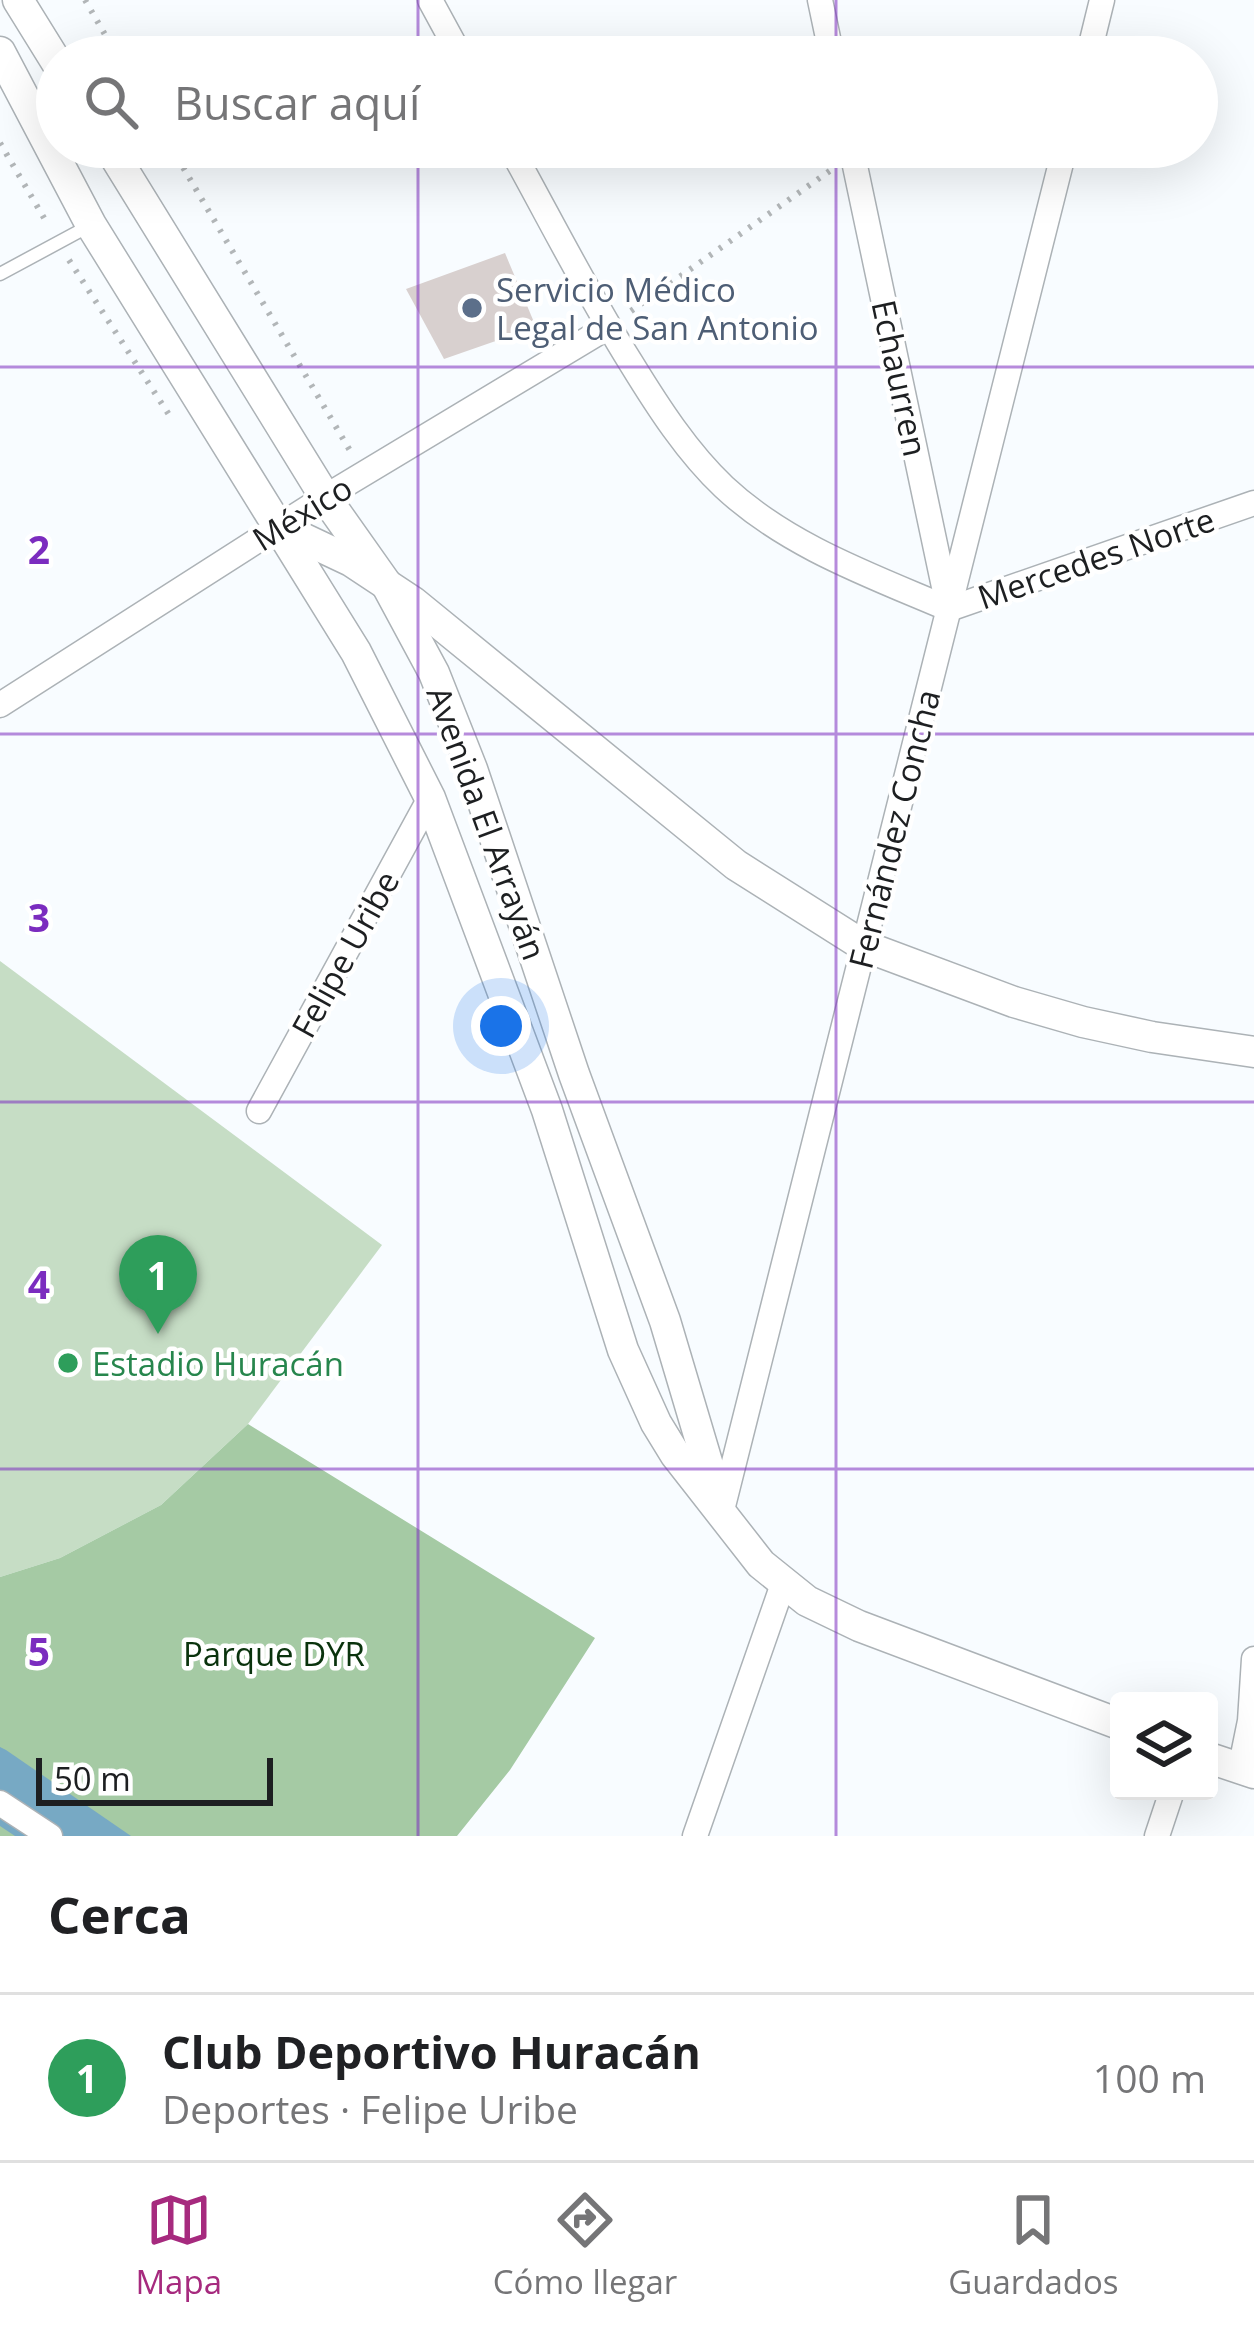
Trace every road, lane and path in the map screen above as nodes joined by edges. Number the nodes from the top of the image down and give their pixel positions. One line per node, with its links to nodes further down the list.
1 (18, 0): 6 (street)
2 (85, 0): 7 (path)
3 (430, 0): 8 (street)
4 (820, 0): 9 (street)
5 (1102, 0): 10 (street)
6 (40, 36)
7 (106, 36)
8 (450, 36)
9 (828, 36)
10 (1093, 36)
11 (0, 52): 12 (street, Avenida El Arrayán)
12 (36, 120)
13 (0, 142): 22 (path)
14 (61, 168): 21 (street, Avenida El Arrayán)
15 (122, 168): 27 (street, Avenida El Arrayán)
16 (183, 168): 26 (path)
17 (522, 168): 24 (street, Mercedes Norte)
18 (828, 168): 24 (path)
19 (856, 168): 31 (street, Echaurren)
20 (1060, 168): 31 (street, Fernández Concha)
21 (91, 225): 22 (lane); 29 (street, Avenida El Arrayán)
22 (58, 243): 23 (lane); 25 (path)
23 (0, 274)
24 (608, 327): 26 (street, México); 31 (street, Mercedes Norte)
25 (175, 424)
26 (363, 475): 27 (street, México)
27 (325, 497): 29 (street, México); 30 (street, Avenida El Arrayán)
28 (1254, 503): 31 (street, Mercedes Norte)
29 (279, 527): 30 (street); 32 (street, México); 33 (street, Avenida El Arrayán)
30 (385, 582): 34 (street); 37 (street, Avenida El Arrayán)
31 (949, 609): 34 (street, Fernández Concha)
32 (0, 705)
33 (430, 798): 36 (street, Felipe Uribe); 37 (street, Avenida El Arrayán)
34 (864, 946): 35 (street); 37 (street, Fernández Concha)
35 (1254, 1052)
36 (259, 1111)
37 (722, 1510): 38 (street, Avenida El Arrayán)
38 (783, 1584): 40 (street, Avenida El Arrayán); 46 (street)
39 (1254, 1658): 42 (street)
40 (1110, 1721)
41 (1218, 1761): 42 (street)
42 (1247, 1771)
43 (1169, 1800): 47 (street)
44 (0, 1803): 45 (street)
45 (50, 1836)
46 (695, 1836)
47 (1157, 1836)

